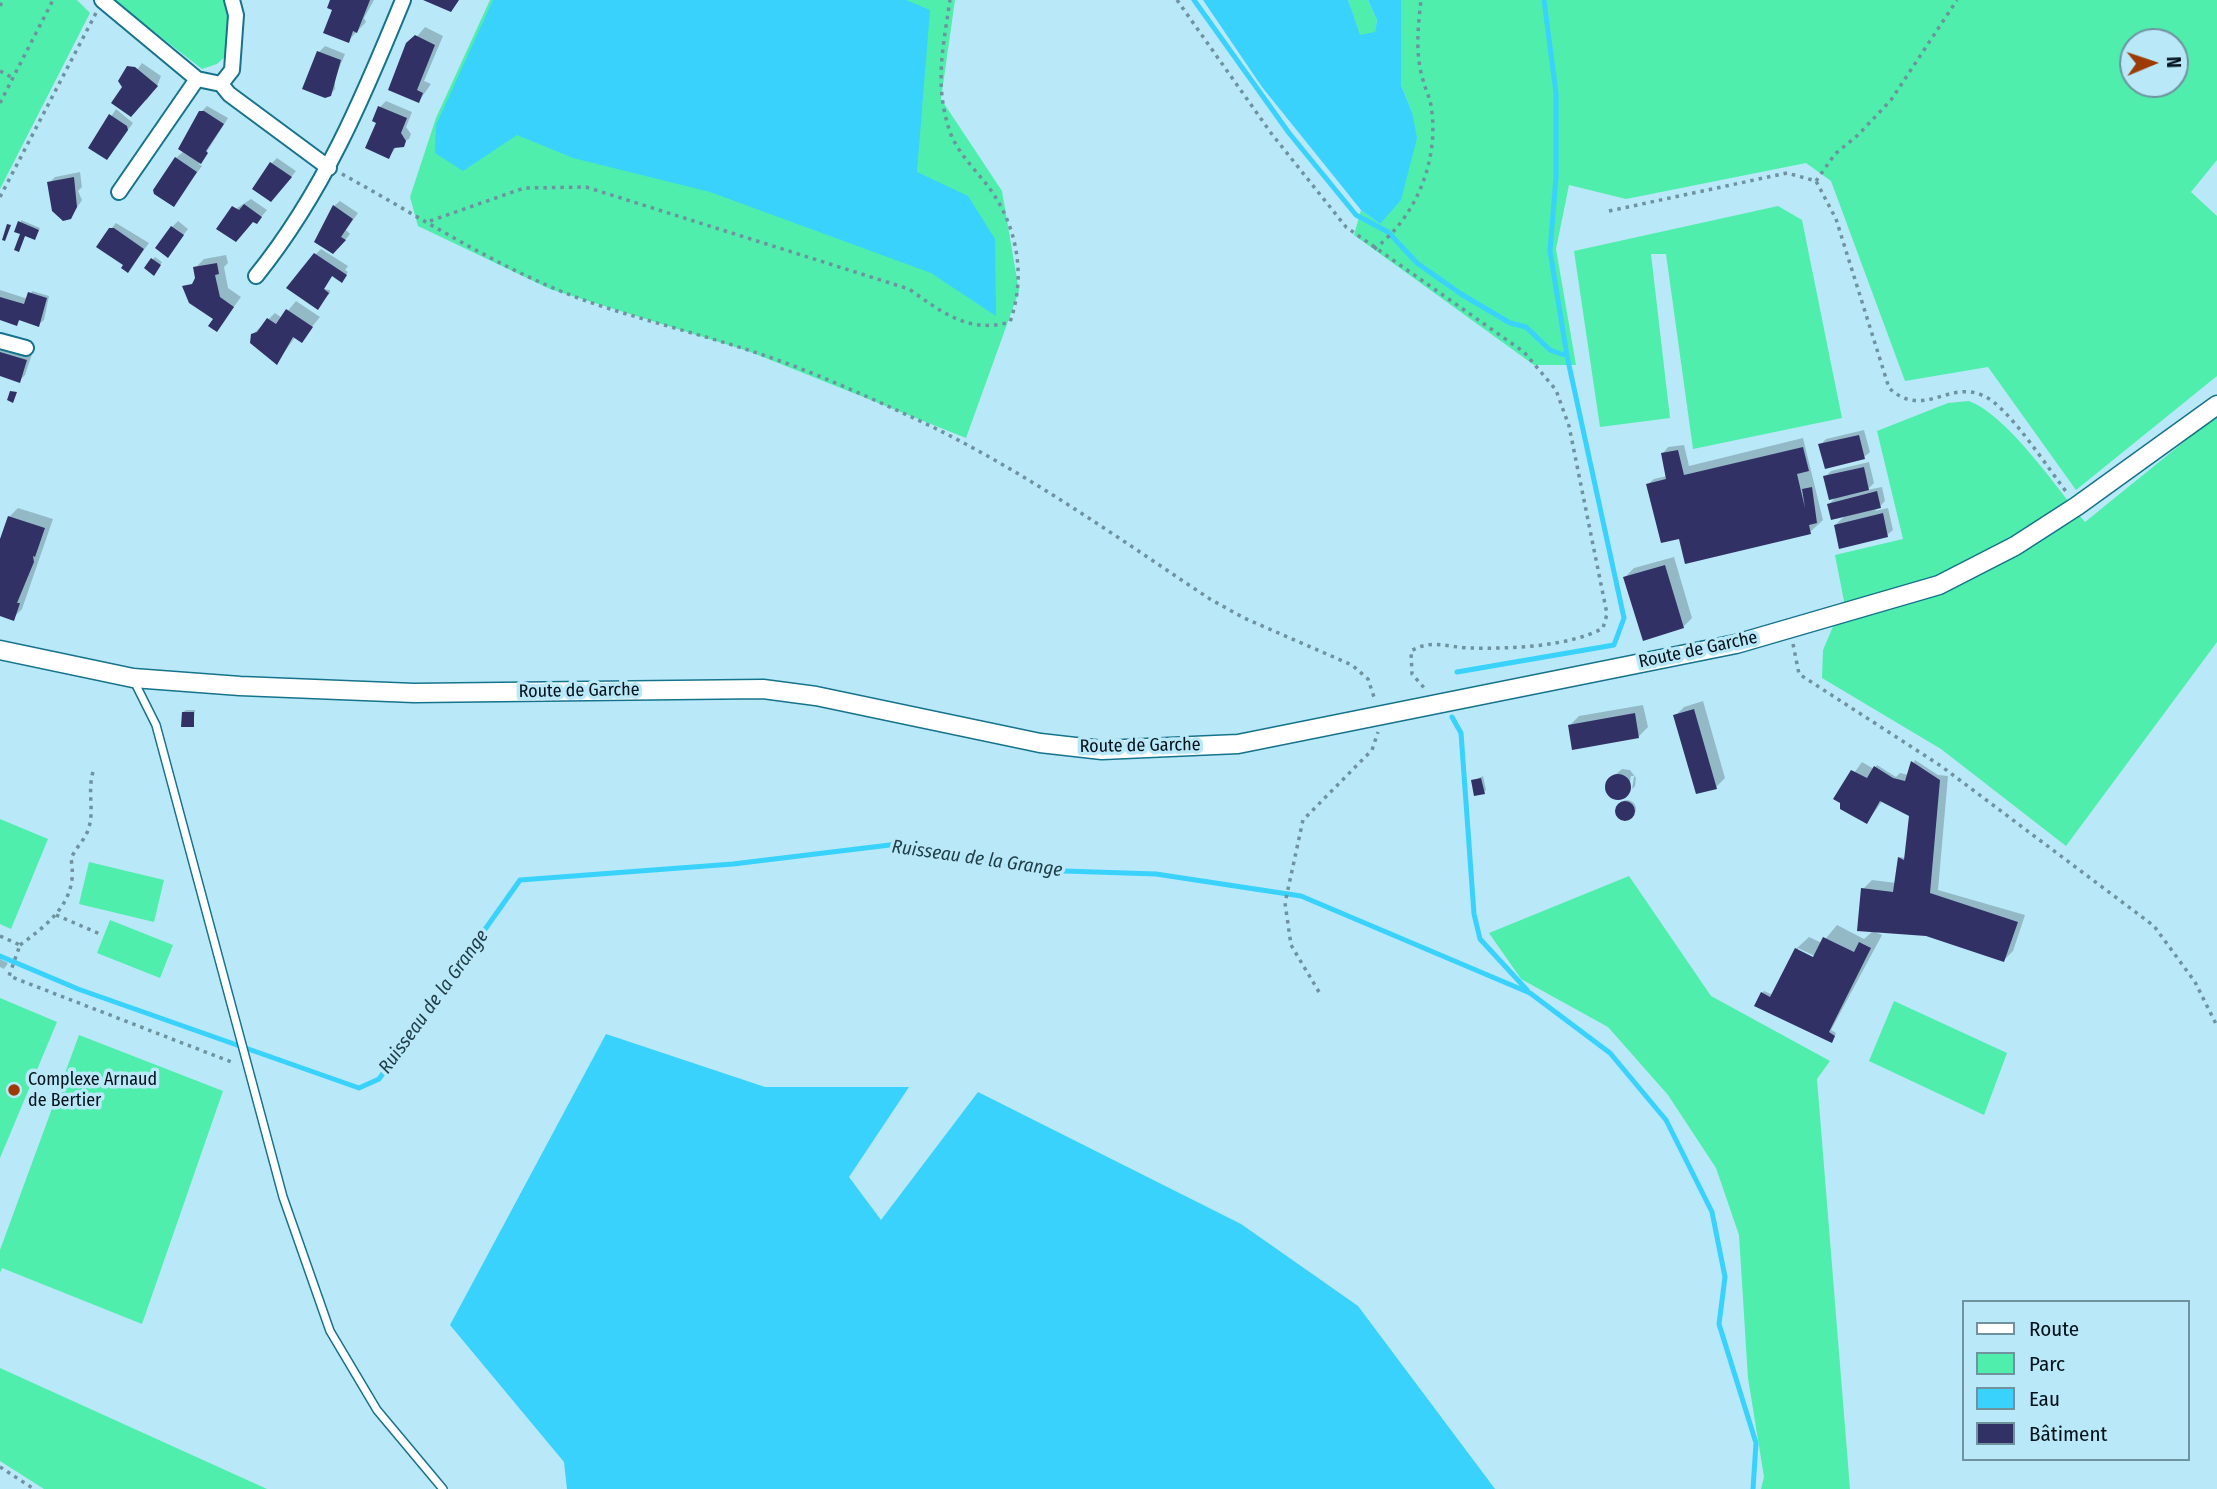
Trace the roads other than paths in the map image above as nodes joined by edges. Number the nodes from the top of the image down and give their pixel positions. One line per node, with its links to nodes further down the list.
1 (232, 0): 5 (street)
2 (403, 0): 6 (street)
3 (104, 2): 4 (street)
4 (197, 79): 5 (street); 7 (street)
5 (221, 84): 6 (street)
6 (329, 167): 8 (street)
7 (119, 192)
8 (256, 276)
9 (0, 341): 10 (street)
10 (26, 348)
11 (2217, 405): 13 (street, Route de Garche)
12 (0, 650): 13 (street, Route de Garche)
13 (133, 678): 14 (lane)
14 (443, 1489)

